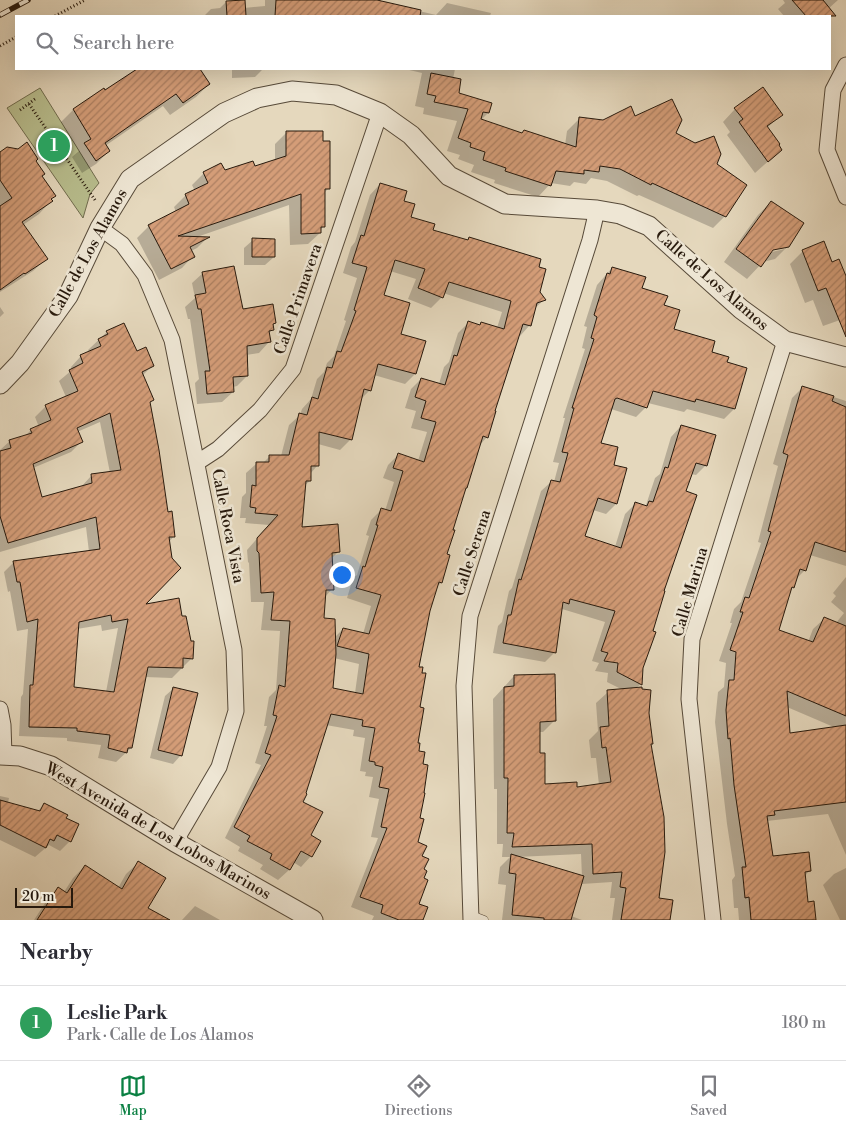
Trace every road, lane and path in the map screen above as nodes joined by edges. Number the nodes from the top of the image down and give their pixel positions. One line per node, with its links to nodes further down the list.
1 (85, 0): 2 (path)
2 (57, 15)
3 (15, 38): 4 (path)
4 (0, 46)
5 (846, 65): 10 (street)
6 (35, 99): 7 (path)
7 (29, 104): 8 (path); 12 (path)
8 (20, 110)
9 (380, 112): 11 (street, Calle de Los Alamos); 12 (street, Calle de Los Alamos); 16 (street, Calle Primavera)
10 (846, 197)
11 (597, 210): 13 (street, Calle de Los Alamos); 20 (street, Calle Serena)
12 (104, 222): 15 (street, Calle de Los Alamos); 16 (street, Calle Roca Vista)
13 (785, 341): 14 (street, Calle de Los Alamos); 22 (street, Calle Marina)
14 (846, 357)
15 (0, 384)
16 (198, 462): 19 (street, Calle Roca Vista)
17 (0, 709): 18 (street)
18 (2, 755): 19 (street, West Avenida de Los Lobos Marinos)
19 (175, 842): 21 (street, West Avenida de Los Lobos Marinos)
20 (475, 918)
21 (313, 920)
22 (713, 920)

